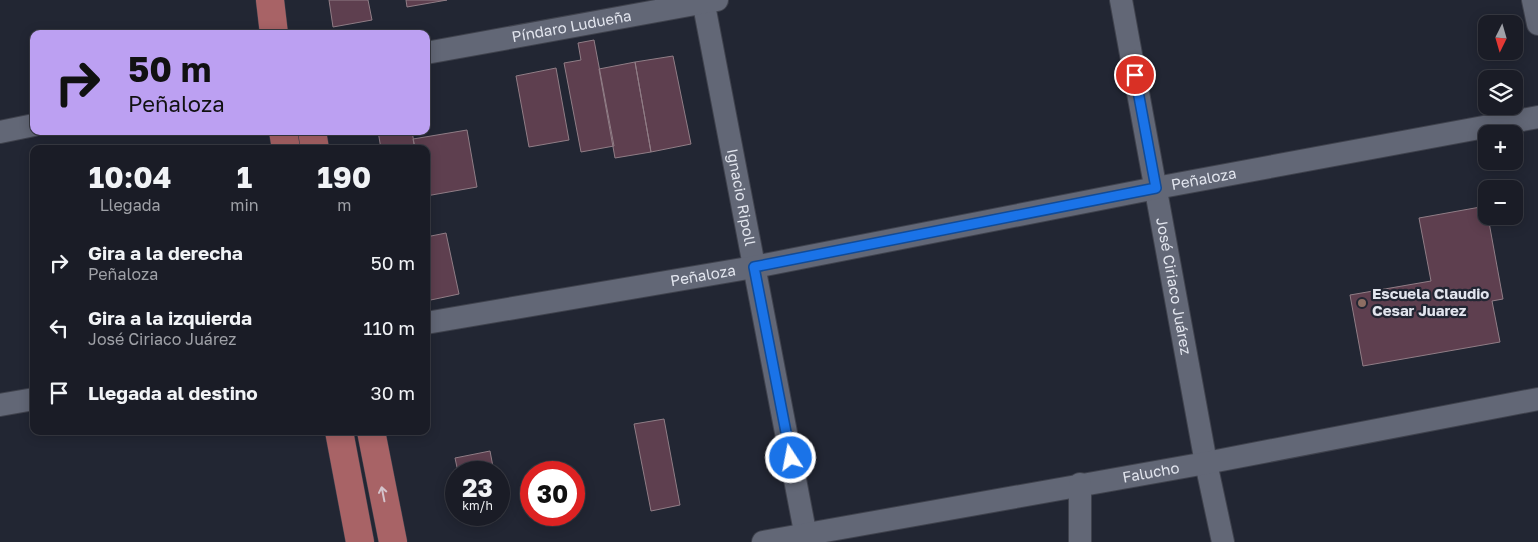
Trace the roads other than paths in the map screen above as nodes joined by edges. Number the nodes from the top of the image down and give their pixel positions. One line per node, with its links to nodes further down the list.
1 (1122, 0): 9 (street, José Ciriaco Juárez)
2 (1533, 0): 4 (street)
3 (708, 1): 5 (street, Píndaro Ludueña); 10 (street, Ignacio Ripoll)
4 (1538, 24)
5 (430, 52)
6 (1538, 116): 9 (street, Peñaloza)
7 (30, 126): 8 (street)
8 (0, 132)
9 (1156, 188): 10 (street, Peñaloza); 17 (street, José Ciriaco Juárez)
10 (754, 267): 11 (street, Peñaloza); 19 (street, Ignacio Ripoll)
11 (430, 322)
12 (1538, 399): 17 (street, Falucho)
13 (30, 400): 14 (street)
14 (0, 406)
15 (340, 435): 20 (main road)
16 (372, 435): 21 (main road, one-way to 16)
17 (1206, 463): 18 (street, Falucho); 24 (street, José Ciriaco Juárez)
18 (1080, 484): 19 (street, Falucho); 23 (street)
19 (806, 538): 22 (street, Falucho)
20 (360, 542)
21 (393, 542)
22 (763, 542)
23 (1080, 542)
24 (1223, 542)

